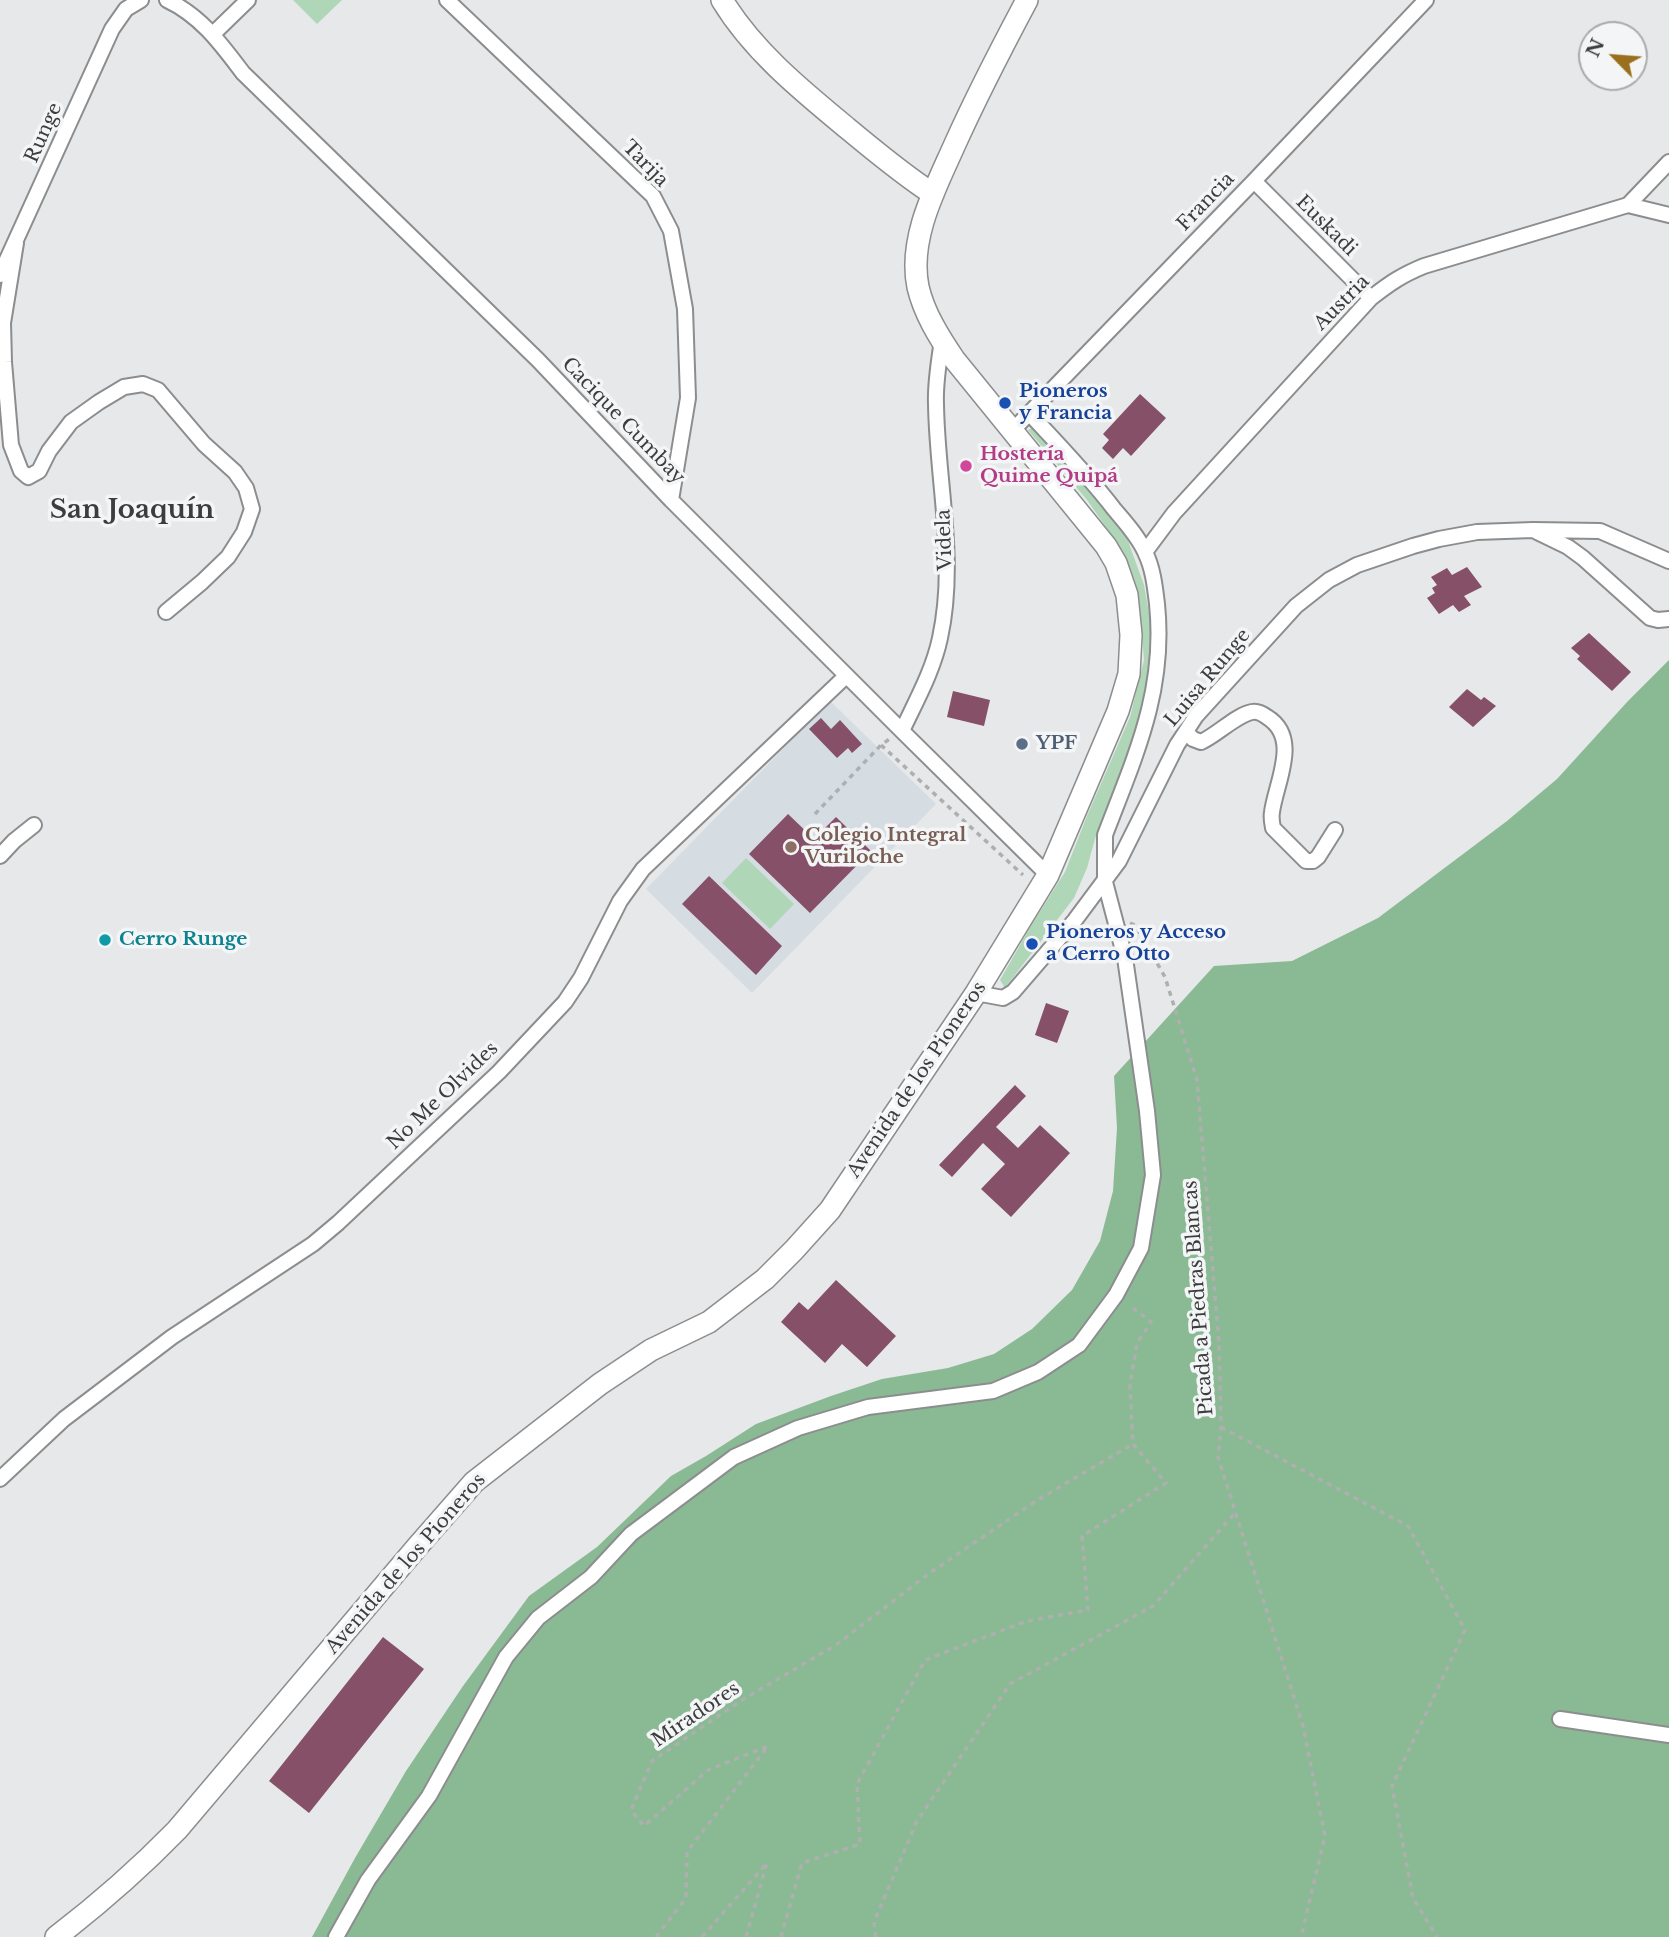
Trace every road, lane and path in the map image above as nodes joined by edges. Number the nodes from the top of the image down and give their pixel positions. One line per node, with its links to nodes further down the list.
1 (141, 0): 14 (street, Runge)
2 (167, 0): 8 (street, Cacique Cumbay)
3 (248, 0): 8 (street)
4 (447, 0): 20 (street, Tarija)
5 (722, 0): 11 (main road)
6 (1027, 0): 11 (main road, Avenida de los Pioneros)
7 (1426, 0): 10 (street, Francia)
8 (213, 33): 20 (street, Cacique Cumbay)
9 (1669, 162): 12 (street, Austria)
10 (1254, 181): 16 (street, Euskadi); 18 (street, Francia)
11 (933, 194): 17 (main road, Avenida de los Pioneros)
12 (1628, 205): 13 (street); 16 (street, Austria)
13 (1669, 215)
14 (16, 243): 15 (street, Runge); 24 (street)
15 (0, 275)
16 (1371, 298): 22 (street, Austria)
17 (942, 340): 19 (main road, Avenida de los Pioneros); 27 (street, Videla)
18 (1029, 413): 19 (street, Francia); 22 (street)
19 (1013, 430): 34 (main road, Avenida de los Pioneros)
20 (671, 500): 26 (street, Cacique Cumbay)
21 (1532, 530): 23 (street, Luisa Runge); 25 (street, Luisa Runge); 28 (street, Luisa Runge)
22 (1145, 552): 36 (street)
23 (1669, 561)
24 (166, 612)
25 (1669, 619)
26 (846, 676): 27 (street, Cacique Cumbay); 42 (street, No Me Olvides)
27 (902, 731): 29 (path); 34 (street, Cacique Cumbay)
28 (1186, 732): 32 (street); 36 (street, Luisa Runge)
29 (881, 745): 30 (path); 35 (path)
30 (815, 814)
31 (34, 825): 33 (street)
32 (1335, 830)
33 (0, 856)
34 (1048, 874): 38 (main road, Avenida de los Pioneros)
35 (1023, 876)
36 (1105, 882): 37 (street); 38 (street, Luisa Runge)
37 (1115, 917): 39 (street); 40 (path, Picada a Piedras Blancas)
38 (976, 993): 46 (main road, Avenida de los Pioneros)
39 (1116, 1295): 41 (path); 47 (street)
40 (1222, 1427): 43 (path, Picada a Piedras Blancas); 54 (path)
41 (1133, 1444): 48 (path, Miradores); 51 (path)
42 (0, 1479)
43 (1235, 1513): 52 (path); 53 (path, Picada a Piedras Blancas)
44 (1560, 1718): 45 (street)
45 (1669, 1735)
46 (56, 1937)
47 (336, 1937)
48 (656, 1937)
49 (702, 1937): 50 (path)
50 (746, 1937)
51 (781, 1937)
52 (876, 1937)
53 (1301, 1937)
54 (1437, 1937)

